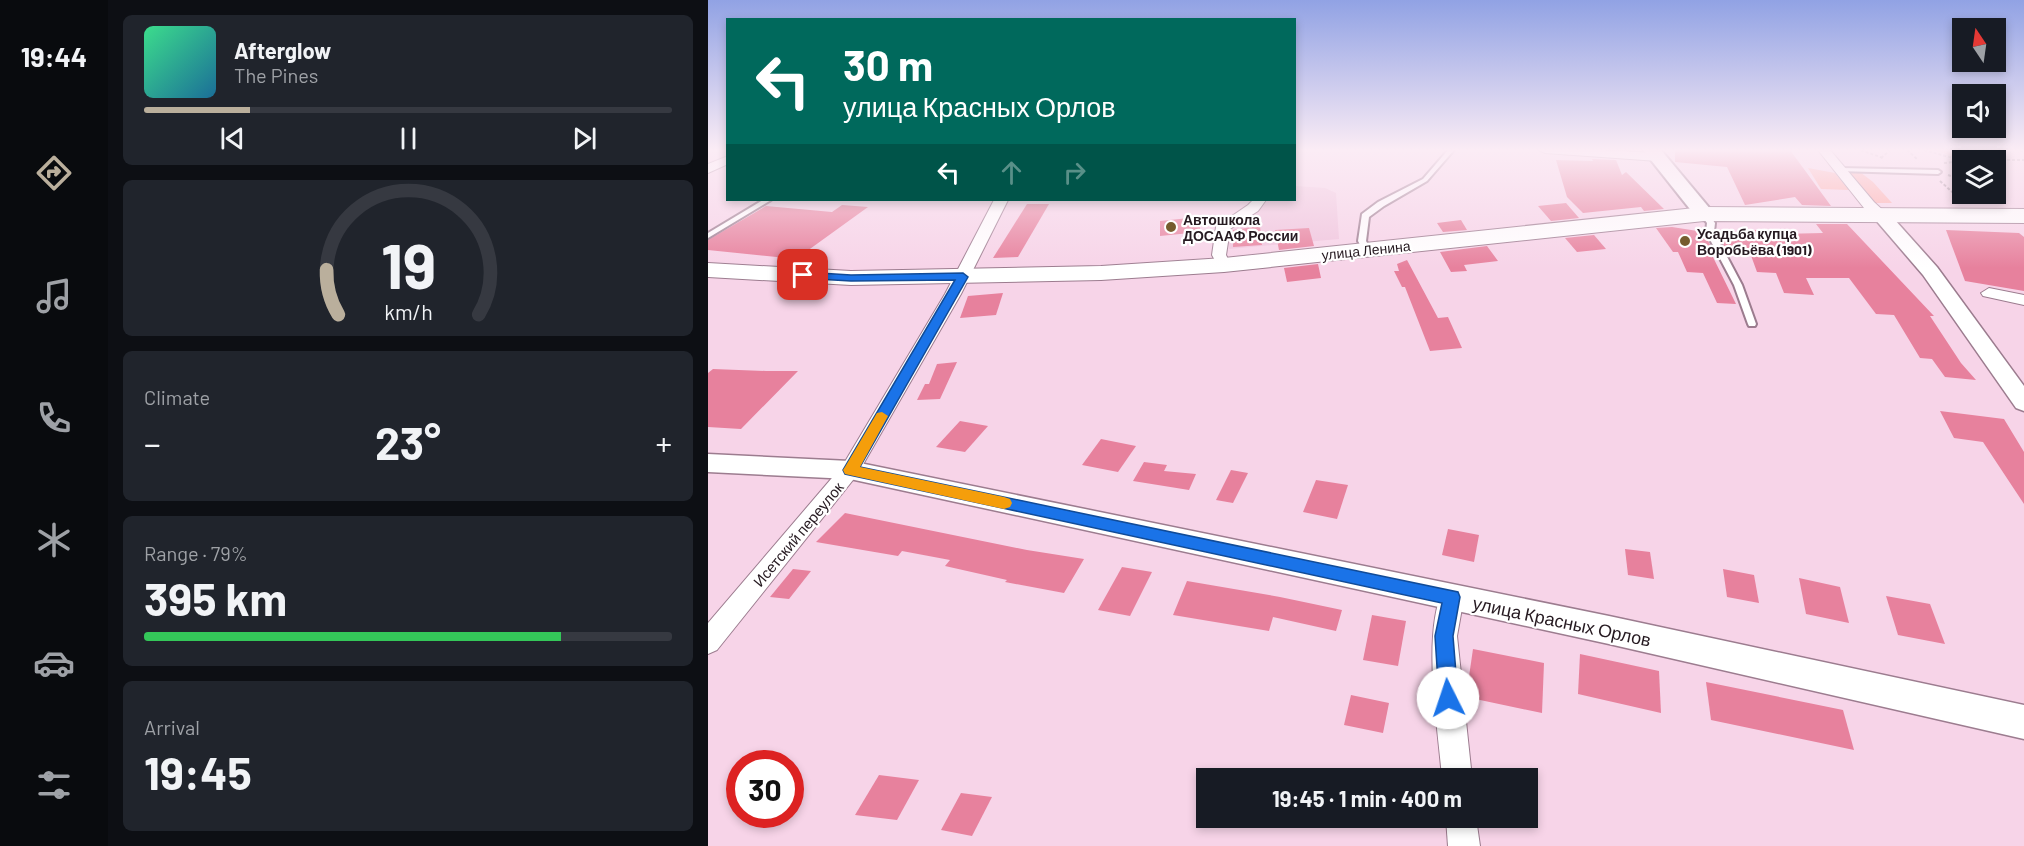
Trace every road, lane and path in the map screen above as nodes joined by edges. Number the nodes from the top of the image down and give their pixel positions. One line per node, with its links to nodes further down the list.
1 (1408, 189): 11 (lane)
2 (1684, 189): 7 (main road)
3 (1857, 189): 8 (street)
4 (765, 201): 10 (lane)
5 (1000, 201): 14 (street, Исетский переулок)
6 (1258, 201): 12 (street)
7 (1704, 214): 8 (main road, улица Ленина); 11 (main road, улица Ленина); 17 (lane)
8 (1880, 214): 9 (main road, улица Ленина); 18 (street)
9 (2024, 216)
10 (708, 236)
11 (1367, 250): 12 (main road, улица Ленина)
12 (1224, 265): 14 (main road, улица Ленина)
13 (708, 270): 14 (main road, улица Ленина)
14 (963, 277): 20 (street, Исетский переулок)
15 (1989, 292): 16 (street)
16 (2024, 300)
17 (1752, 324)
18 (2024, 403)
19 (708, 463): 20 (street, улица Красных Орлов)
20 (850, 470): 21 (street, улица Красных Орлов); 22 (street, Исетский переулок)
21 (1452, 597): 23 (street, улица Красных Орлов); 24 (street)
22 (708, 642)
23 (2024, 722)
24 (1456, 768)
25 (1462, 828): 26 (street)
26 (1464, 846)

